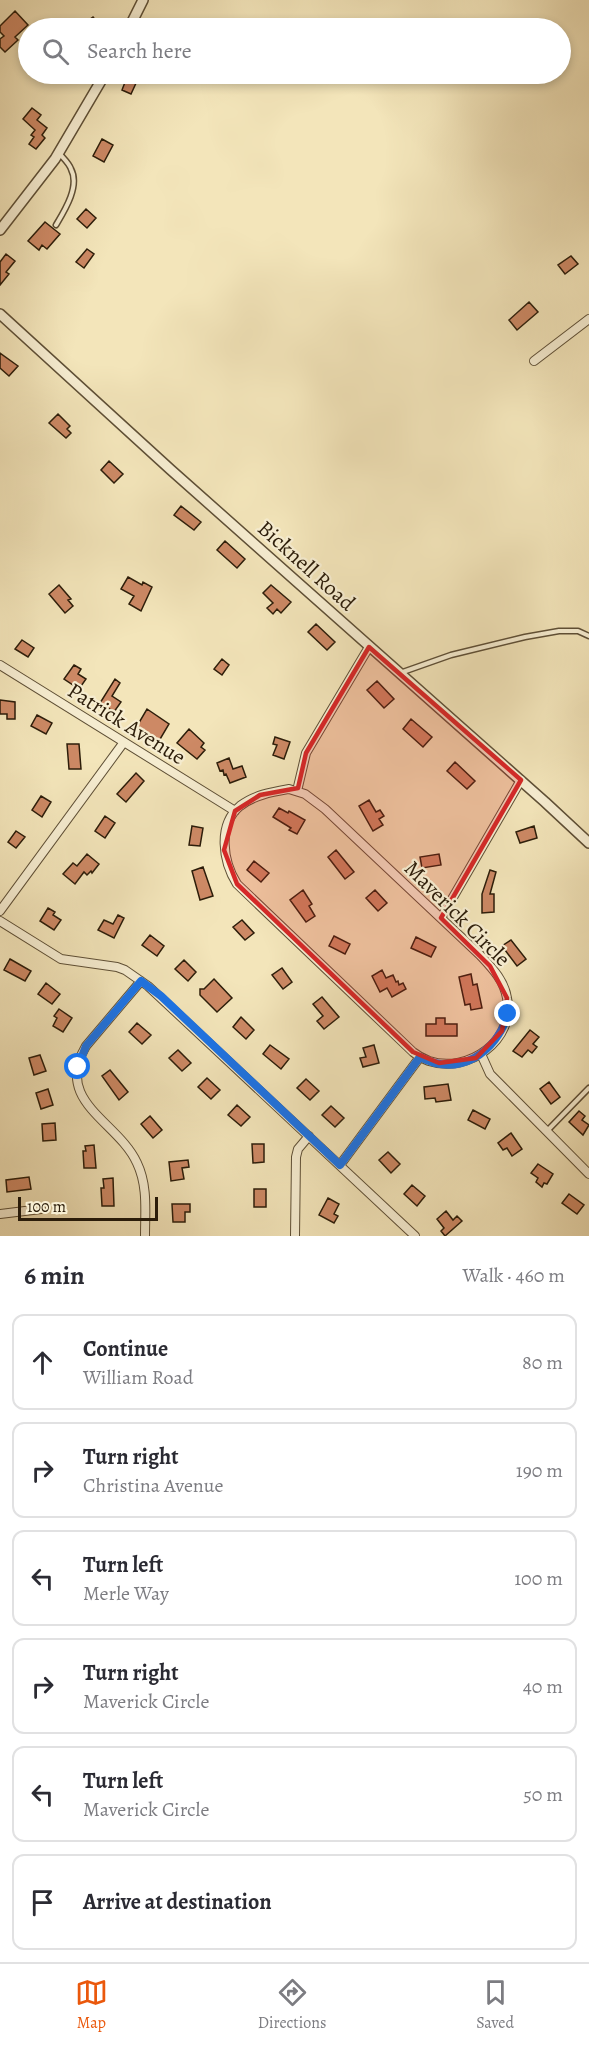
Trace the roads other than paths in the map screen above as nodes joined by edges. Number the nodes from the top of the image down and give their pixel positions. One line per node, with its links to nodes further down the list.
1 (143, 0): 2 (street)
2 (134, 18)
3 (99, 84): 4 (street)
4 (58, 153): 5 (lane); 6 (street)
5 (56, 225)
6 (0, 230)
7 (0, 314): 11 (street, Bicknell Road)
8 (589, 319): 9 (street)
9 (534, 361)
10 (589, 636): 13 (lane)
11 (369, 647): 13 (street, Bicknell Road); 16 (street)
12 (0, 665): 14 (street, Patrick Avenue)
13 (400, 674): 15 (street, Bicknell Road)
14 (124, 742): 17 (street, Patrick Avenue); 19 (street)
15 (520, 780): 18 (street, Bicknell Road); 20 (street)
16 (297, 791): 17 (street); 20 (street, Maverick Circle)
17 (235, 811): 24 (street, Maverick Circle)
18 (589, 843)
19 (0, 911)
20 (441, 918): 23 (street, Maverick Circle)
21 (0, 921): 22 (street)
22 (141, 981): 27 (street); 32 (street)
23 (481, 1054): 24 (street, Maverick Circle); 26 (street)
24 (420, 1057): 28 (street)
25 (589, 1088): 26 (lane)
26 (547, 1132): 29 (street)
27 (309, 1136): 28 (street); 33 (street)
28 (340, 1165): 34 (street)
29 (589, 1174)
30 (41, 1209): 31 (street)
31 (0, 1214)
32 (145, 1236)
33 (295, 1236)
34 (415, 1236)

